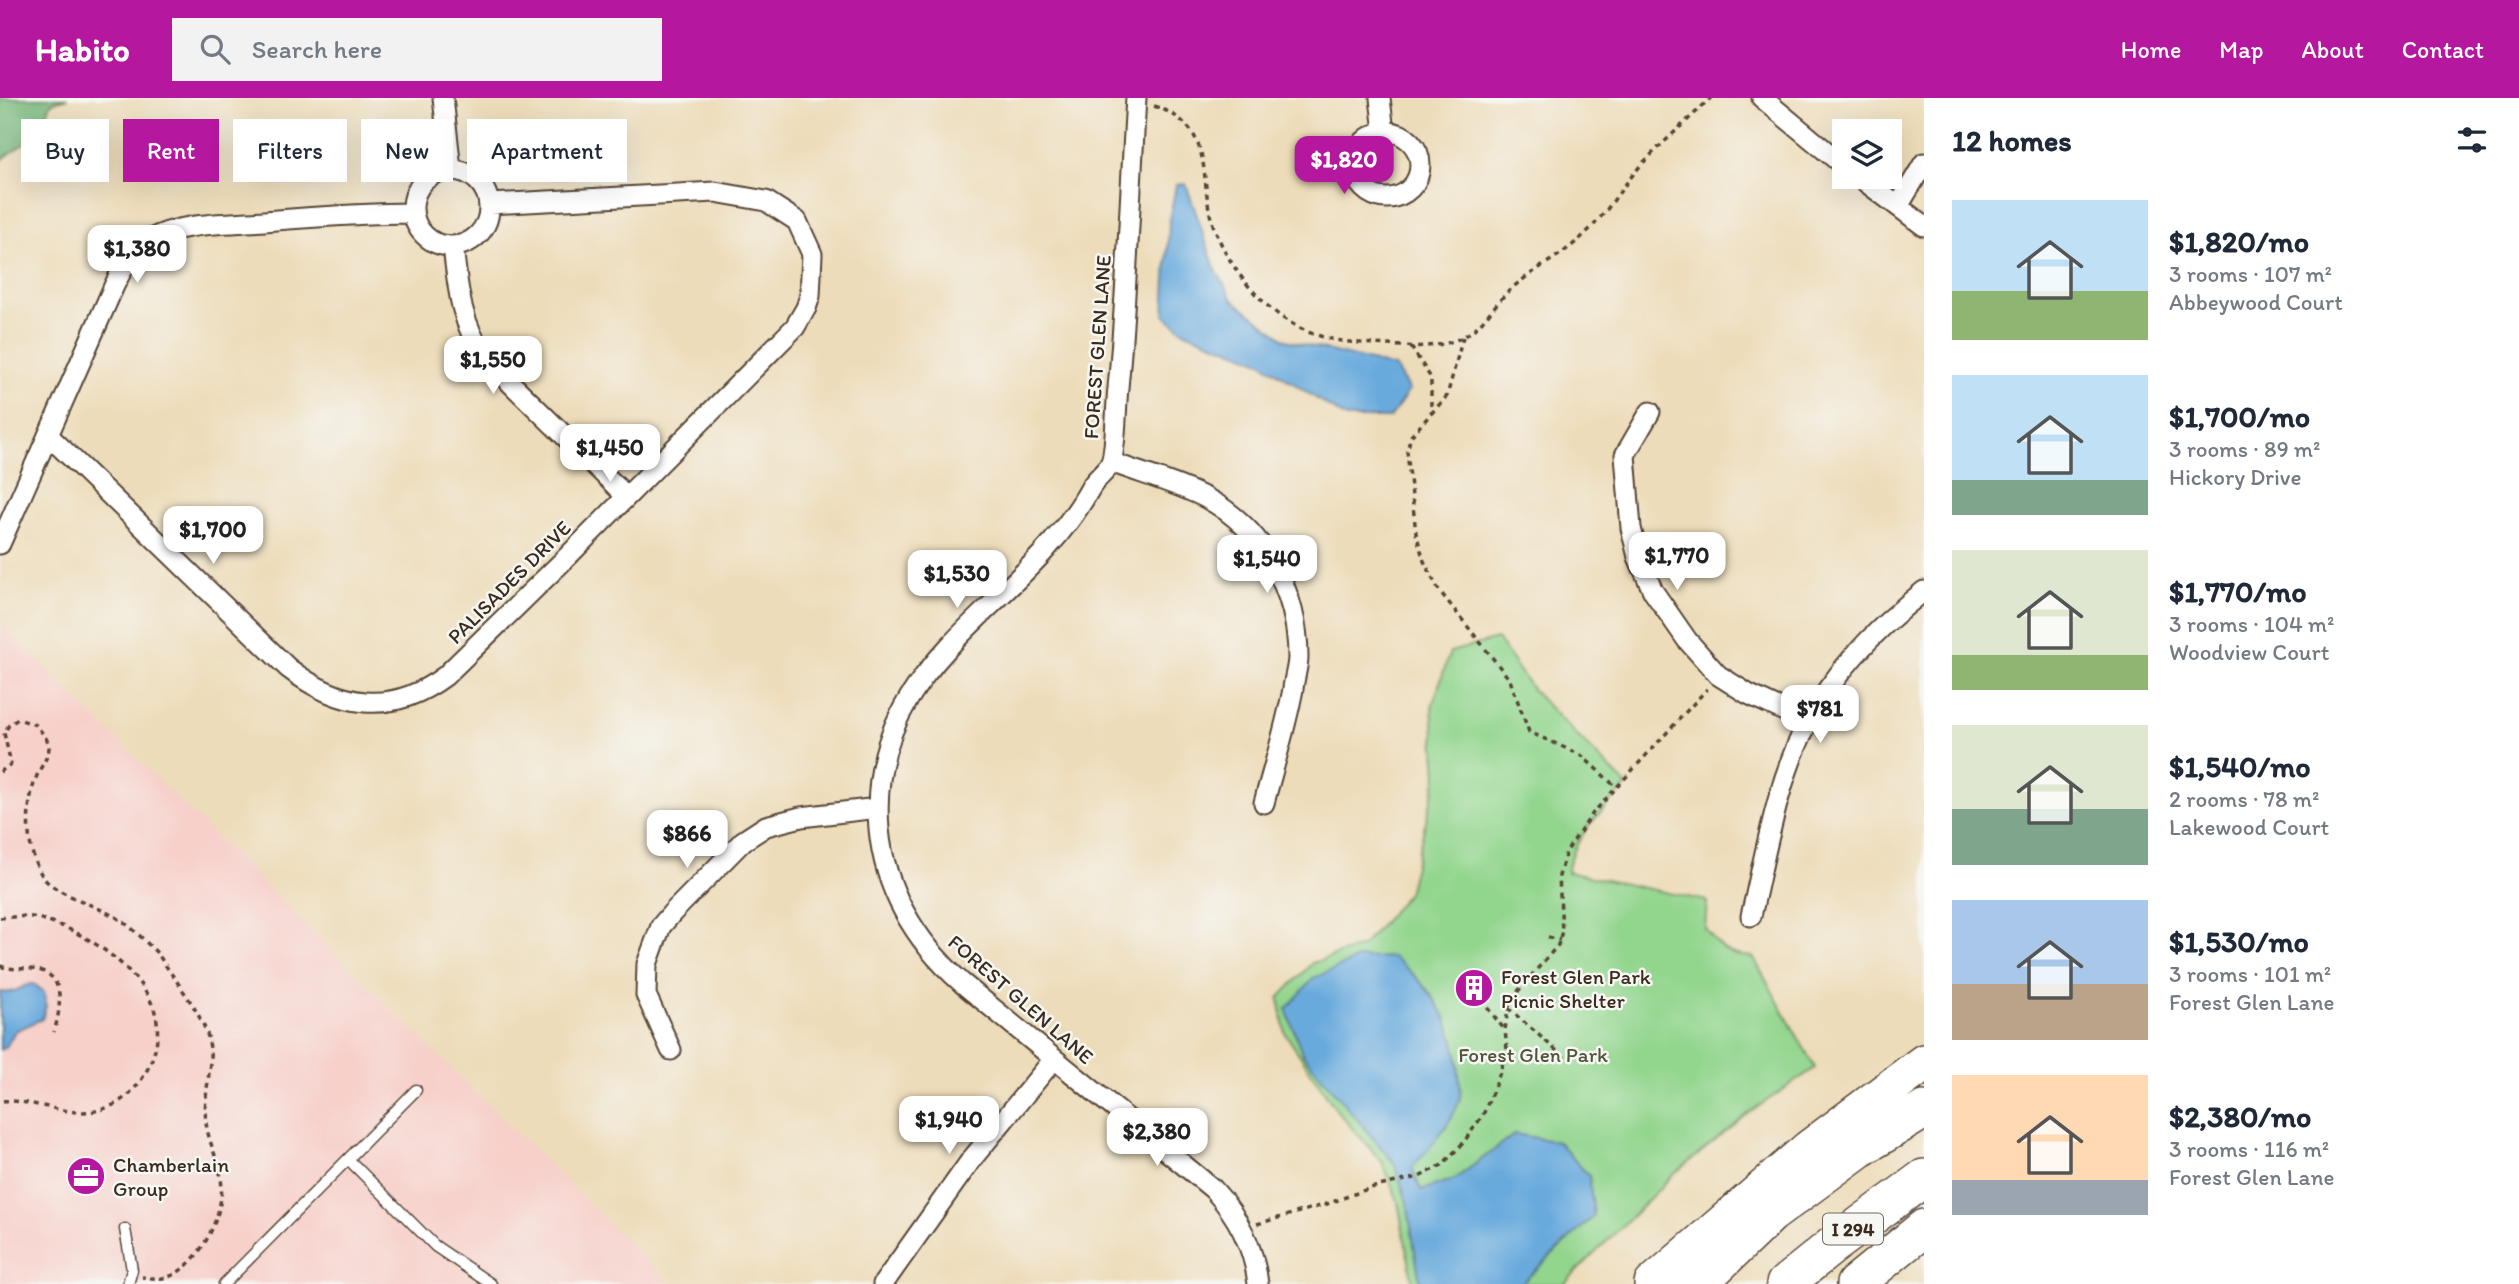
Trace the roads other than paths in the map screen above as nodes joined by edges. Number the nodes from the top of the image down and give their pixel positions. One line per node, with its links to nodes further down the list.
1 (443, 98): 5 (street)
2 (1380, 98): 6 (street)
3 (1762, 98): 7 (street)
4 (1136, 99): 19 (street, FOREST GLEN LANE)
5 (445, 119)
6 (1384, 132)
7 (1832, 156)
8 (1924, 163): 13 (street)
9 (453, 169): 12 (street)
10 (423, 182): 14 (street)
11 (1876, 189): 13 (street)
12 (489, 204): 16 (street); 20 (street, PALISADES DRIVE)
13 (1899, 205): 15 (street)
14 (414, 213): 16 (street); 18 (street)
15 (1924, 226)
16 (453, 246): 20 (street)
17 (1650, 412): 23 (street)
18 (49, 436): 20 (street, PALISADES DRIVE); 21 (street)
19 (1111, 462): 24 (street); 25 (street, FOREST GLEN LANE)
20 (626, 496)
21 (0, 544)
22 (1924, 591): 23 (street)
23 (1808, 722): 26 (street)
24 (1264, 803)
25 (878, 808): 27 (street); 28 (street, FOREST GLEN LANE)
26 (1751, 916)
27 (671, 1050)
28 (1054, 1059): 40 (street); 41 (street, FOREST GLEN LANE)
29 (1924, 1063): 42 (highway)
30 (416, 1090): 32 (lane)
31 (1924, 1110): 34 (highway, I 294)
32 (348, 1159): 38 (lane); 39 (lane)
33 (1924, 1178): 45 (highway, I 294)
34 (1771, 1214): 43 (highway); 44 (highway, I 294)
35 (1924, 1228): 46 (highway)
36 (125, 1229): 37 (lane)
37 (129, 1280)
38 (224, 1284)
39 (491, 1284)
40 (883, 1284)
41 (1258, 1284)
42 (1653, 1284)
43 (1670, 1284)
44 (1698, 1284)
45 (1785, 1284)
46 (1855, 1284)

